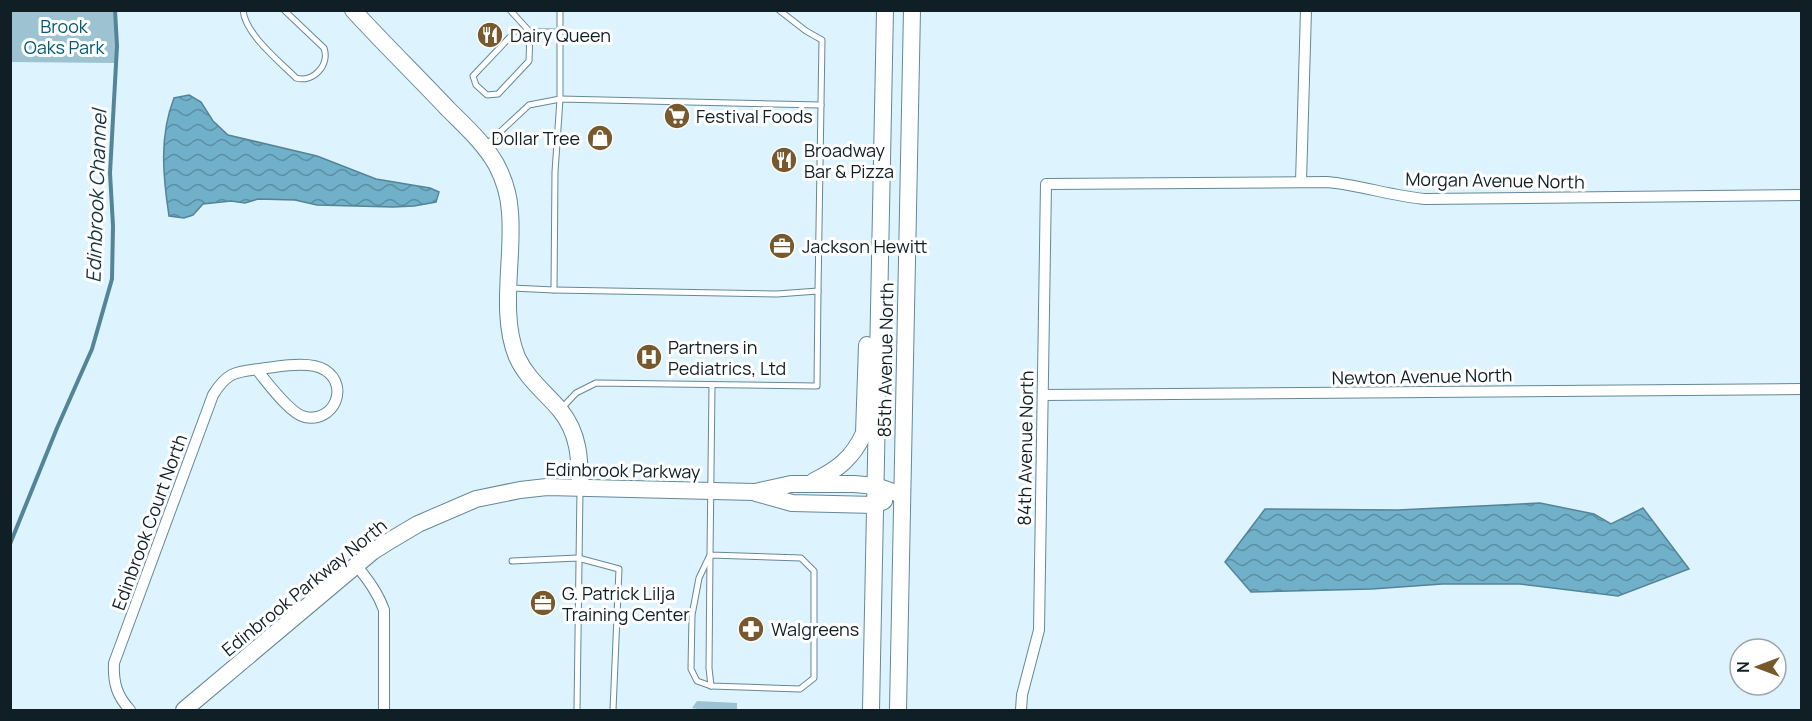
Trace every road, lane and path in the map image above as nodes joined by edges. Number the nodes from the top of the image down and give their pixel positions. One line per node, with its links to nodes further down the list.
1 (243, 10): 2 (lane)
2 (284, 10)
3 (353, 10): 14 (main road)
4 (510, 10): 11 (lane)
5 (560, 10): 10 (lane)
6 (779, 10): 13 (lane)
7 (885, 10): 18 (main road, 85th Avenue North)
8 (912, 10): 33 (main road, 85th Avenue North)
9 (1306, 10): 15 (street)
10 (560, 32): 11 (lane); 12 (lane)
11 (530, 35): 11 (lane)
12 (560, 99): 13 (lane); 14 (lane); 20 (lane)
13 (821, 105): 21 (lane)
14 (484, 147): 19 (main road)
15 (1301, 182): 16 (street, Morgan Avenue North); 17 (street, Morgan Avenue North)
16 (1046, 184): 25 (street, 84th Avenue North)
17 (1802, 195)
18 (881, 210): 27 (main road); 28 (main road, 85th Avenue North)
19 (510, 288): 20 (lane); 26 (main road)
20 (554, 290): 21 (lane)
21 (818, 291): 23 (lane)
22 (257, 370): 22 (street, Edinbrook Court North); 40 (street, Edinbrook Court North)
23 (712, 385): 26 (lane); 30 (lane)
24 (1802, 389): 25 (street, Newton Avenue North)
25 (1043, 395): 47 (street, 84th Avenue North)
26 (560, 410): 29 (main road)
27 (809, 483): 28 (main road, Edinbrook Parkway); 31 (main road, Edinbrook Parkway)
28 (876, 486): 33 (main road, Edinbrook Parkway); 34 (main road, 85th Avenue North)
29 (580, 488): 30 (main road, Edinbrook Parkway); 32 (main road, Edinbrook Parkway); 36 (lane)
30 (710, 491): 31 (main road, Edinbrook Parkway); 35 (lane)
31 (755, 492): 34 (main road, Edinbrook Parkway)
32 (491, 495): 38 (main road, Edinbrook Parkway North)
33 (902, 495): 34 (main road, Edinbrook Parkway); 46 (main road, 85th Avenue North)
34 (875, 505): 45 (main road, 85th Avenue North)
35 (710, 555): 39 (lane); 39 (lane); 39 (lane)
36 (578, 558): 37 (lane); 43 (lane); 44 (lane)
37 (512, 561)
38 (357, 566): 41 (main road, Edinbrook Parkway North); 42 (street)
39 (711, 686)
40 (130, 711)
41 (184, 711)
42 (384, 711)
43 (577, 711)
44 (613, 711)
45 (871, 711)
46 (898, 711)
47 (1021, 711)

